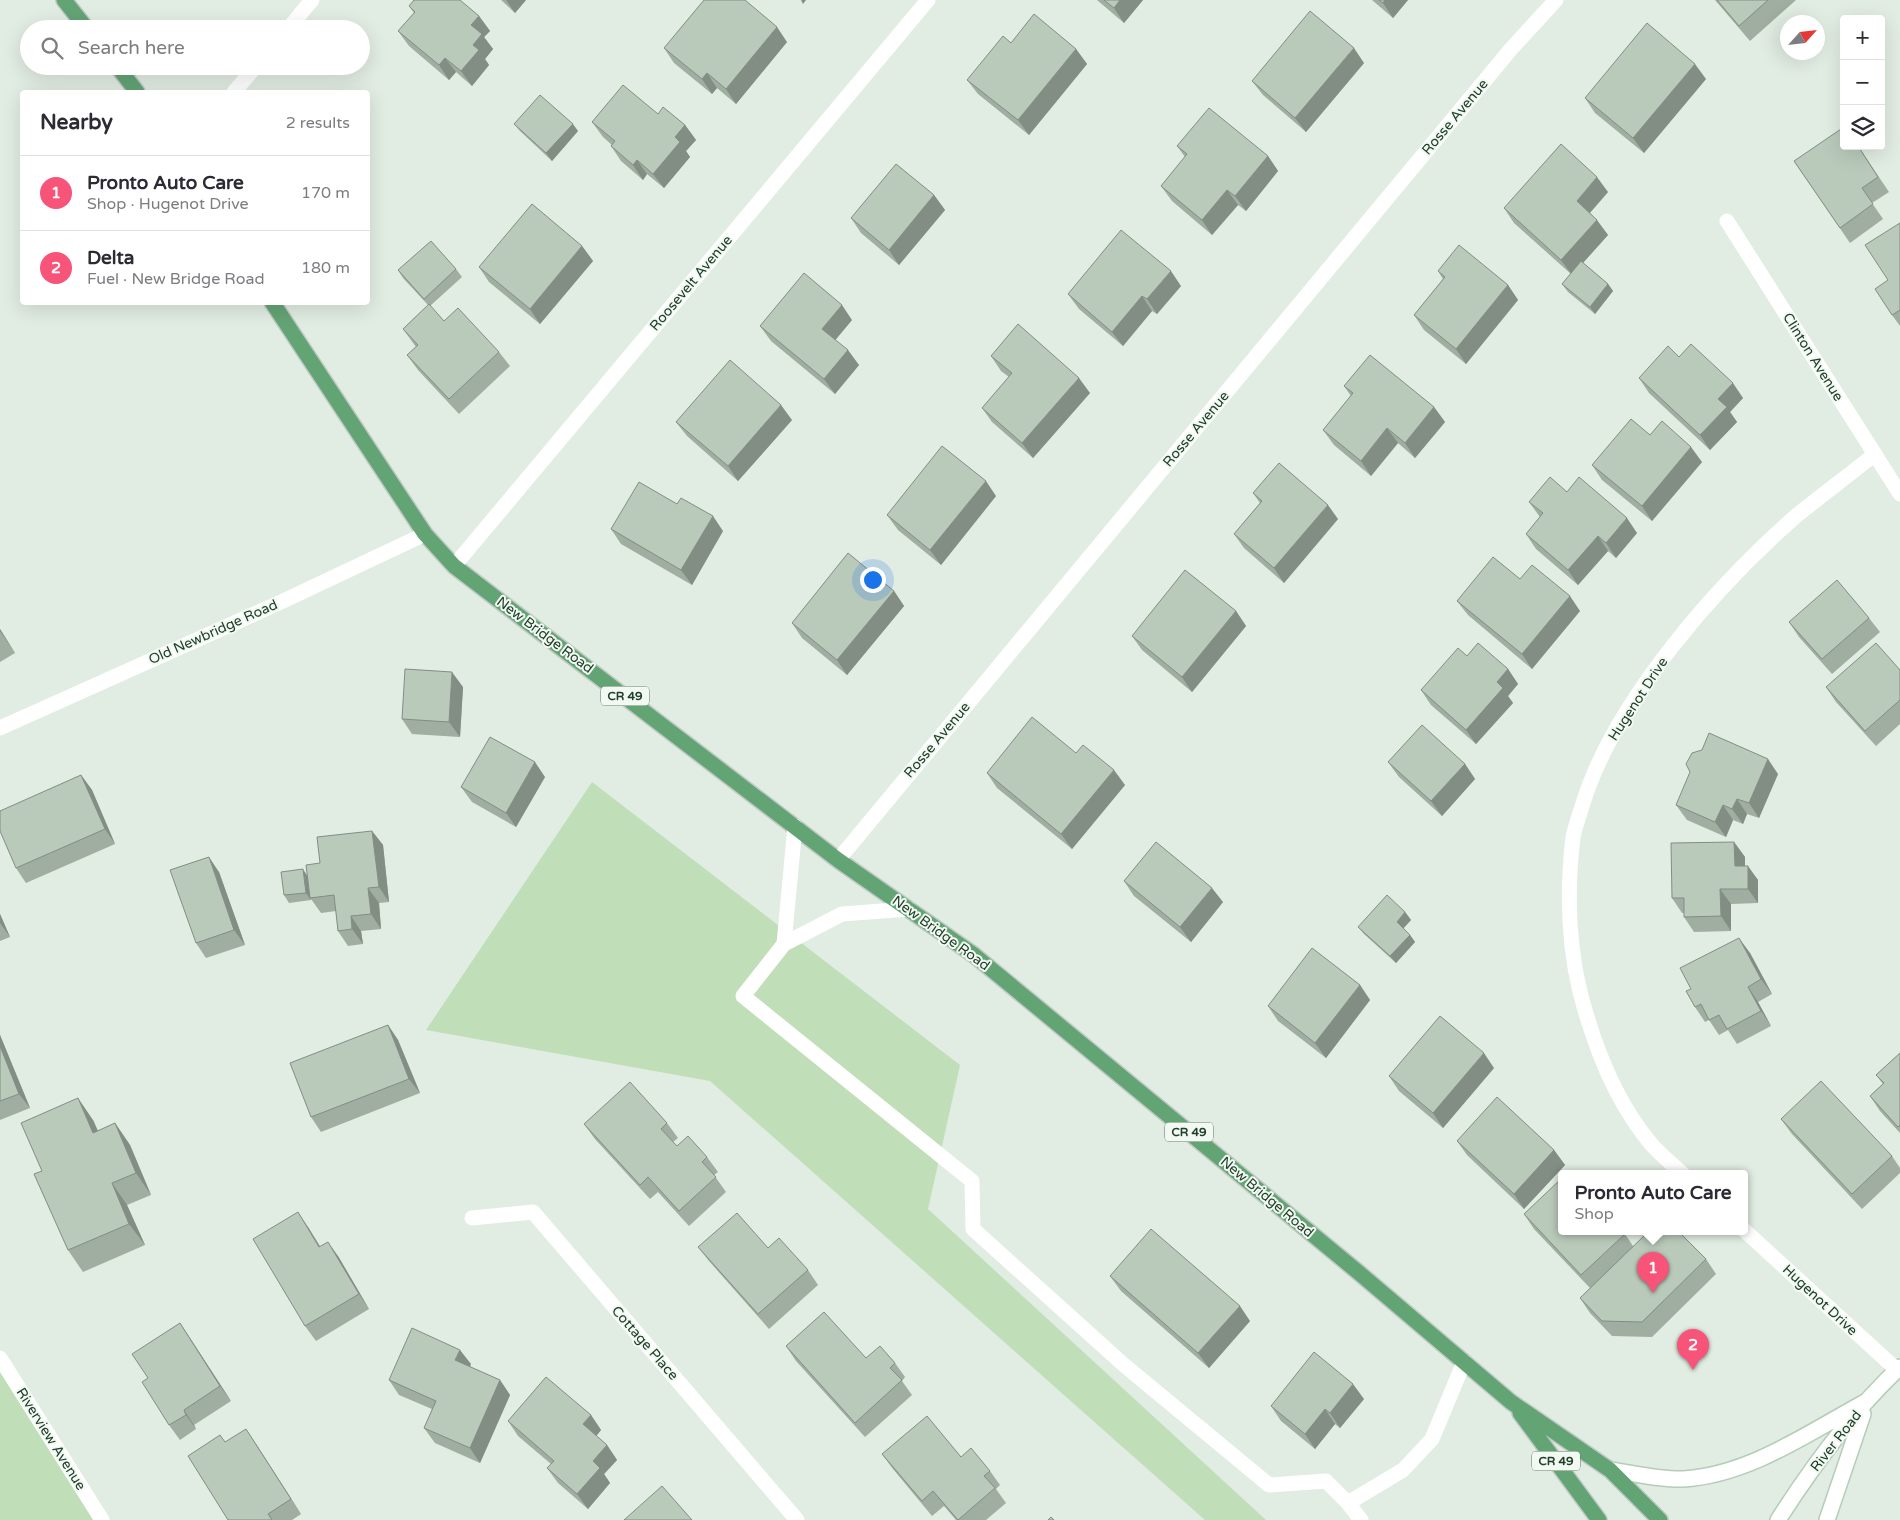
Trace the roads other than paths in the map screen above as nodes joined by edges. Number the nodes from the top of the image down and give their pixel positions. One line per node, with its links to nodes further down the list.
1 (64, 0): 5 (main road)
2 (312, 0): 6 (street)
3 (928, 0): 16 (street, Roosevelt Avenue)
4 (1556, 0): 19 (street, Rosse Avenue)
5 (80, 20)
6 (295, 20)
7 (124, 75): 9 (main road)
8 (248, 75): 10 (street)
9 (135, 90)
10 (236, 90)
11 (1727, 221): 13 (street, Clinton Avenue)
12 (274, 305): 15 (main road, New Bridge Road / CR 49)
13 (1875, 454): 14 (street, Clinton Avenue); 22 (street, Hugenot Drive)
14 (1900, 494)
15 (425, 534): 16 (main road, New Bridge Road / CR 49); 17 (street, Old Newbridge Road)
16 (454, 566): 18 (main road, New Bridge Road / CR 49)
17 (0, 728)
18 (795, 826): 19 (main road, New Bridge Road / CR 49); 21 (street)
19 (838, 860): 20 (main road, New Bridge Road / CR 49)
20 (909, 909): 21 (street); 26 (main road, New Bridge Road / CR 49)
21 (784, 944): 31 (street)
22 (1680, 1170)
23 (472, 1218): 33 (street, Cottage Place)
24 (1748, 1234): 27 (street, Hugenot Drive)
25 (0, 1358): 32 (street, Riverview Avenue)
26 (1464, 1362): 29 (main road, New Bridge Road / CR 49); 31 (street)
27 (1898, 1369): 28 (street, River Road)
28 (1867, 1401): 30 (street); 37 (street, River Road); 38 (street)
29 (1511, 1402): 30 (main road, New Bridge Road / CR 49); 35 (main road, CR 49)
30 (1610, 1470): 36 (main road, New Bridge Road / CR 49)
31 (1348, 1503): 34 (street)
32 (102, 1520)
33 (797, 1520)
34 (1362, 1520)
35 (1599, 1520)
36 (1660, 1520)
37 (1778, 1520)
38 (1827, 1520)

